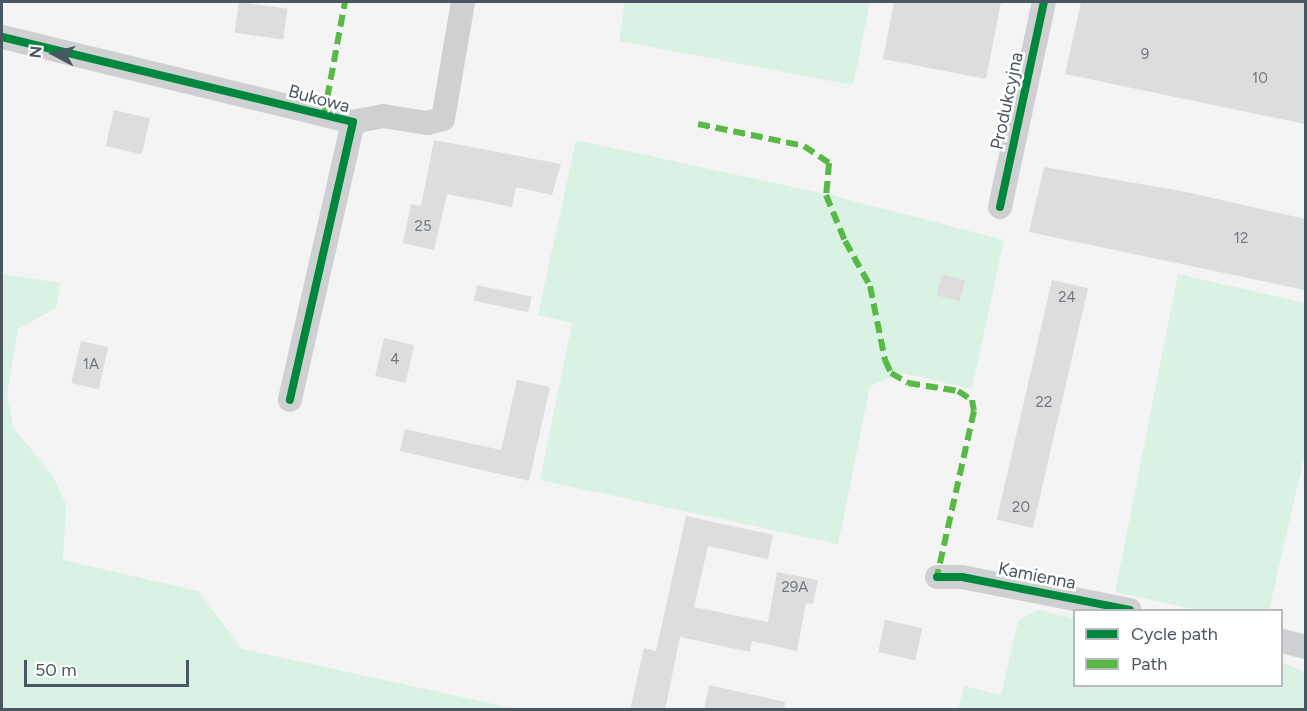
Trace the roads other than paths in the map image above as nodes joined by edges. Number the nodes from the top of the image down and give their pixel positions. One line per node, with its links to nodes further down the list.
1 (463, 2): 4 (street)
2 (1044, 2): 5 (street, Produkcyjna)
3 (2, 37): 4 (street, Bukowa)
4 (353, 122): 6 (street, Bukowa)
5 (999, 207)
6 (290, 399)
7 (936, 577): 8 (street, Kamienna)
8 (1125, 609)
9 (1283, 642): 10 (street)
10 (1305, 647)

